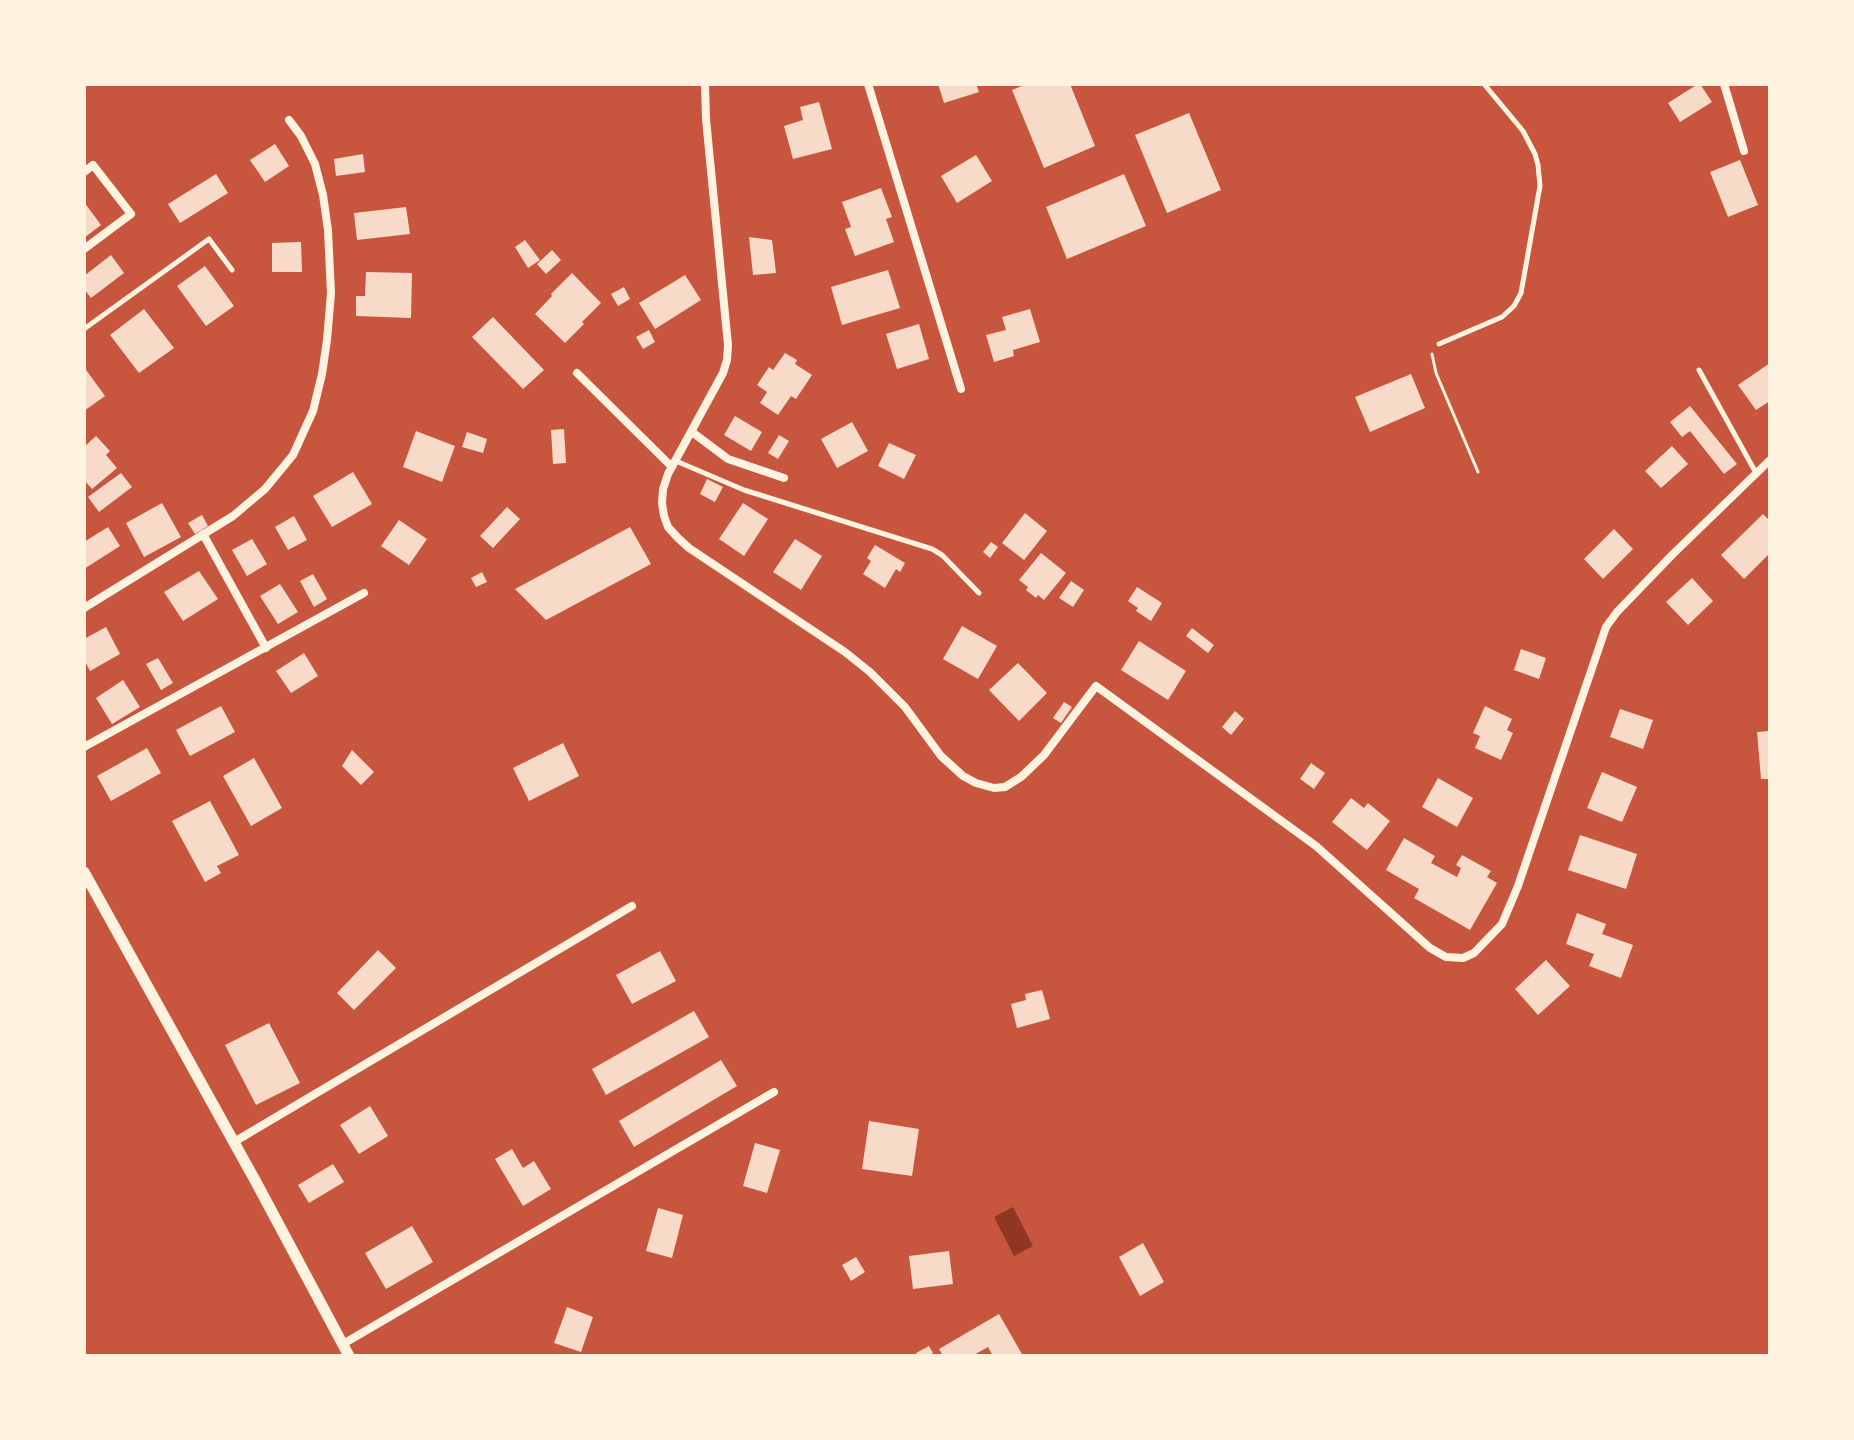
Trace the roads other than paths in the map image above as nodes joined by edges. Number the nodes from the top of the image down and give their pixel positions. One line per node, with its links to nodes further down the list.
1 (705, 84): 15 (street)
2 (868, 84): 14 (street)
3 (1484, 84): 11 (lane)
4 (1724, 84): 6 (street)
5 (289, 120): 20 (street)
6 (1744, 151)
7 (84, 172): 8 (street)
8 (84, 249)
9 (232, 270): 10 (lane)
10 (84, 329)
11 (1439, 344)
12 (1699, 370): 18 (lane)
13 (577, 373): 17 (street)
14 (961, 389)
15 (692, 432): 17 (street); 19 (street)
16 (1770, 460): 18 (street)
17 (674, 464): 18 (street); 22 (lane)
18 (1756, 473)
19 (784, 478)
20 (203, 534): 23 (street); 24 (street)
21 (364, 593): 24 (street)
22 (979, 593)
23 (84, 608)
24 (266, 648): 25 (street)
25 (84, 747)
26 (84, 872): 29 (street)
27 (632, 906): 29 (street)
28 (774, 1092): 30 (street)
29 (234, 1142): 30 (street)
30 (343, 1344): 31 (street)
31 (349, 1356)

